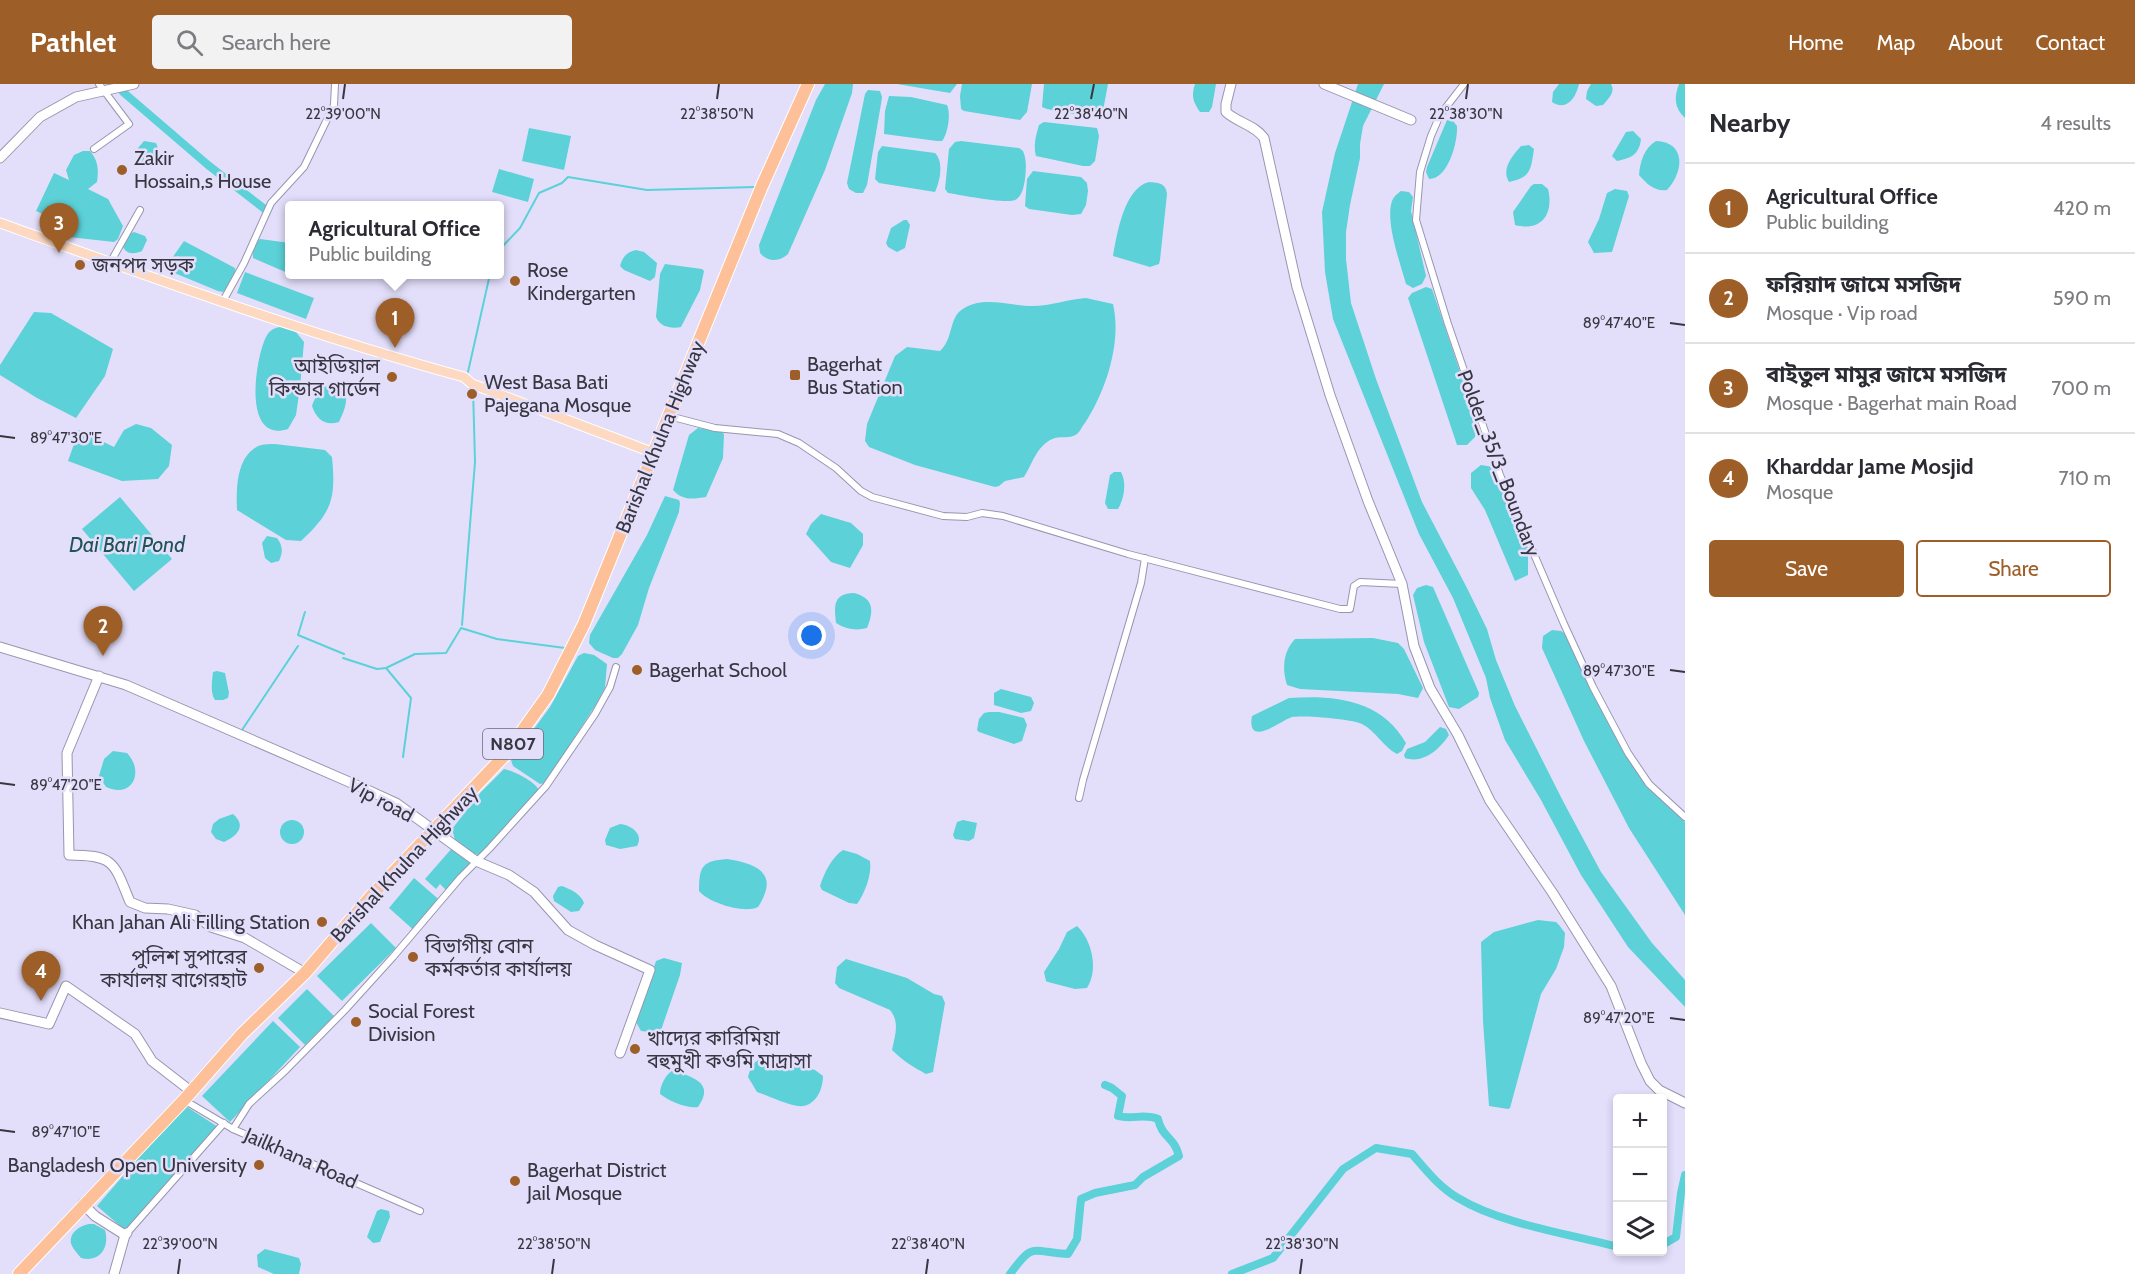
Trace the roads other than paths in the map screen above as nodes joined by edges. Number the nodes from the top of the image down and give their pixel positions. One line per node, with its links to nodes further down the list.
1 (335, 84): 14 (street)
2 (808, 84): 15 (highway, Barishal Khulna Highway / N807)
3 (1231, 84): 18 (street)
4 (1324, 84): 8 (street)
5 (1464, 84): 23 (street, Polder_35/3_Boundary)
6 (132, 85): 7 (street)
7 (105, 88): 9 (street); 10 (street)
8 (1411, 120)
9 (94, 149)
10 (0, 158)
11 (140, 210): 13 (street)
12 (0, 223): 13 (main road)
13 (110, 263): 14 (main road)
14 (223, 301): 16 (main road)
15 (669, 416): 16 (highway, Barishal Khulna Highway / N807); 17 (street)
16 (654, 453): 24 (highway, Barishal Khulna Highway / N807)
17 (1145, 558): 18 (street); 22 (street)
18 (1402, 584): 30 (street)
19 (0, 647): 21 (street, Vip road)
20 (616, 667): 25 (street)
21 (99, 676): 24 (street, Vip road); 26 (street)
22 (1079, 798)
23 (1685, 817)
24 (434, 830): 25 (street, Vip road); 26 (highway, Barishal Khulna Highway / N807)
25 (476, 861): 28 (street, Vip road); 32 (street)
26 (305, 973): 29 (highway, Barishal Khulna Highway / N807)
27 (0, 1014): 29 (street)
28 (620, 1053)
29 (188, 1096): 31 (street, Jailkhana Road); 33 (highway, Barishal Khulna Highway / N807)
30 (1685, 1103)
31 (224, 1123): 32 (street, Jailkhana Road); 35 (street)
32 (232, 1128): 34 (street, Jailkhana Road)
33 (84, 1204): 35 (street); 36 (highway, Barishal Khulna Highway / N807)
34 (420, 1211)
35 (126, 1234): 37 (street)
36 (19, 1274)
37 (114, 1274)

